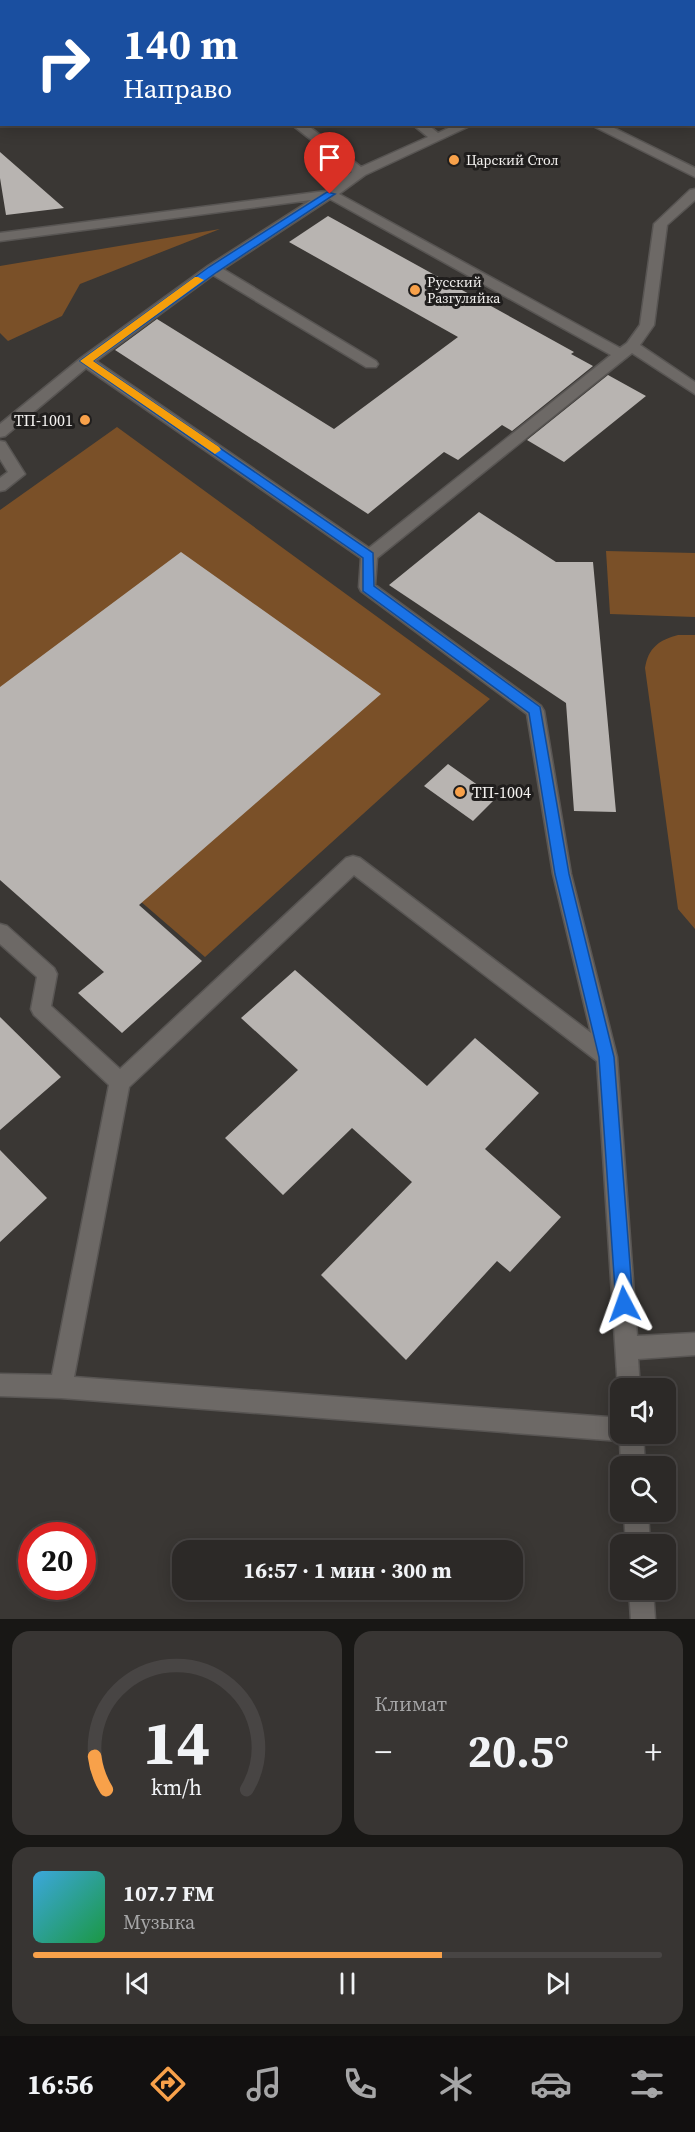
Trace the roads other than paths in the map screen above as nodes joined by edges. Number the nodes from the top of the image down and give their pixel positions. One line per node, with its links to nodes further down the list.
1 (300, 126): 6 (lane)
2 (421, 126): 5 (lane)
3 (464, 126): 5 (lane)
4 (599, 126): 7 (lane)
5 (437, 138): 6 (lane)
6 (360, 172): 9 (lane)
7 (695, 173)
8 (695, 193): 12 (lane)
9 (330, 194): 10 (lane); 11 (lane); 12 (lane)
10 (0, 237)
11 (213, 269): 13 (lane); 14 (lane)
12 (626, 350): 15 (lane); 19 (lane)
13 (86, 361): 16 (lane); 19 (lane)
14 (371, 363)
15 (695, 389)
16 (0, 432)
17 (0, 446): 18 (lane)
18 (0, 486)
19 (369, 556): 21 (lane)
20 (0, 932): 22 (lane)
21 (607, 1057): 22 (lane); 24 (lane)
22 (120, 1082): 27 (lane)
23 (695, 1344): 24 (lane)
24 (627, 1348): 25 (lane)
25 (628, 1378)
26 (0, 1385): 27 (lane)
27 (61, 1387): 28 (lane)
28 (610, 1429)
29 (642, 1600): 30 (lane)
30 (643, 1619)

